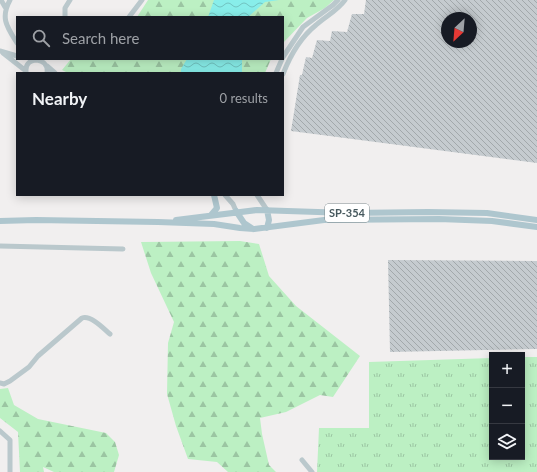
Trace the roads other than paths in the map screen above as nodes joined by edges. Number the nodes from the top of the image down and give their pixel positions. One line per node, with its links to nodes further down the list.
1 (1, 0): 7 (street)
2 (10, 0): 7 (street)
3 (70, 0): 8 (street)
4 (142, 0): 9 (street)
5 (338, 0): 12 (street)
6 (344, 0): 22 (street)
7 (5, 7): 10 (street)
8 (65, 16)
9 (130, 16)
10 (15, 39)
11 (2, 52): 13 (street); 18 (street)
12 (284, 55)
13 (16, 56)
14 (29, 60): 15 (street); 18 (street)
15 (40, 60): 17 (street)
16 (281, 60): 21 (street)
17 (46, 66): 19 (street); 20 (street)
18 (26, 72)
19 (47, 72)
20 (54, 72)
21 (276, 72)
22 (284, 72)
23 (214, 196): 28 (main road)
24 (227, 196): 27 (street)
25 (258, 196): 26 (street)
26 (267, 210): 27 (main road, SP-354); 29 (main road, SP-354); 33 (main road)
27 (236, 211): 28 (main road, SP-354); 34 (main road)
28 (210, 215): 31 (main road, SP-354)
29 (537, 220)
30 (0, 221): 31 (main road, SP-354)
31 (158, 222): 34 (main road, SP-354)
32 (537, 227): 33 (main road, SP-354)
33 (267, 228): 34 (main road, SP-354)
34 (254, 229)
35 (0, 246): 36 (street)
36 (123, 249)
37 (110, 334): 38 (street)
38 (0, 383)
39 (0, 431): 41 (street)
40 (302, 460): 42 (street)
41 (10, 472)
42 (312, 472)

